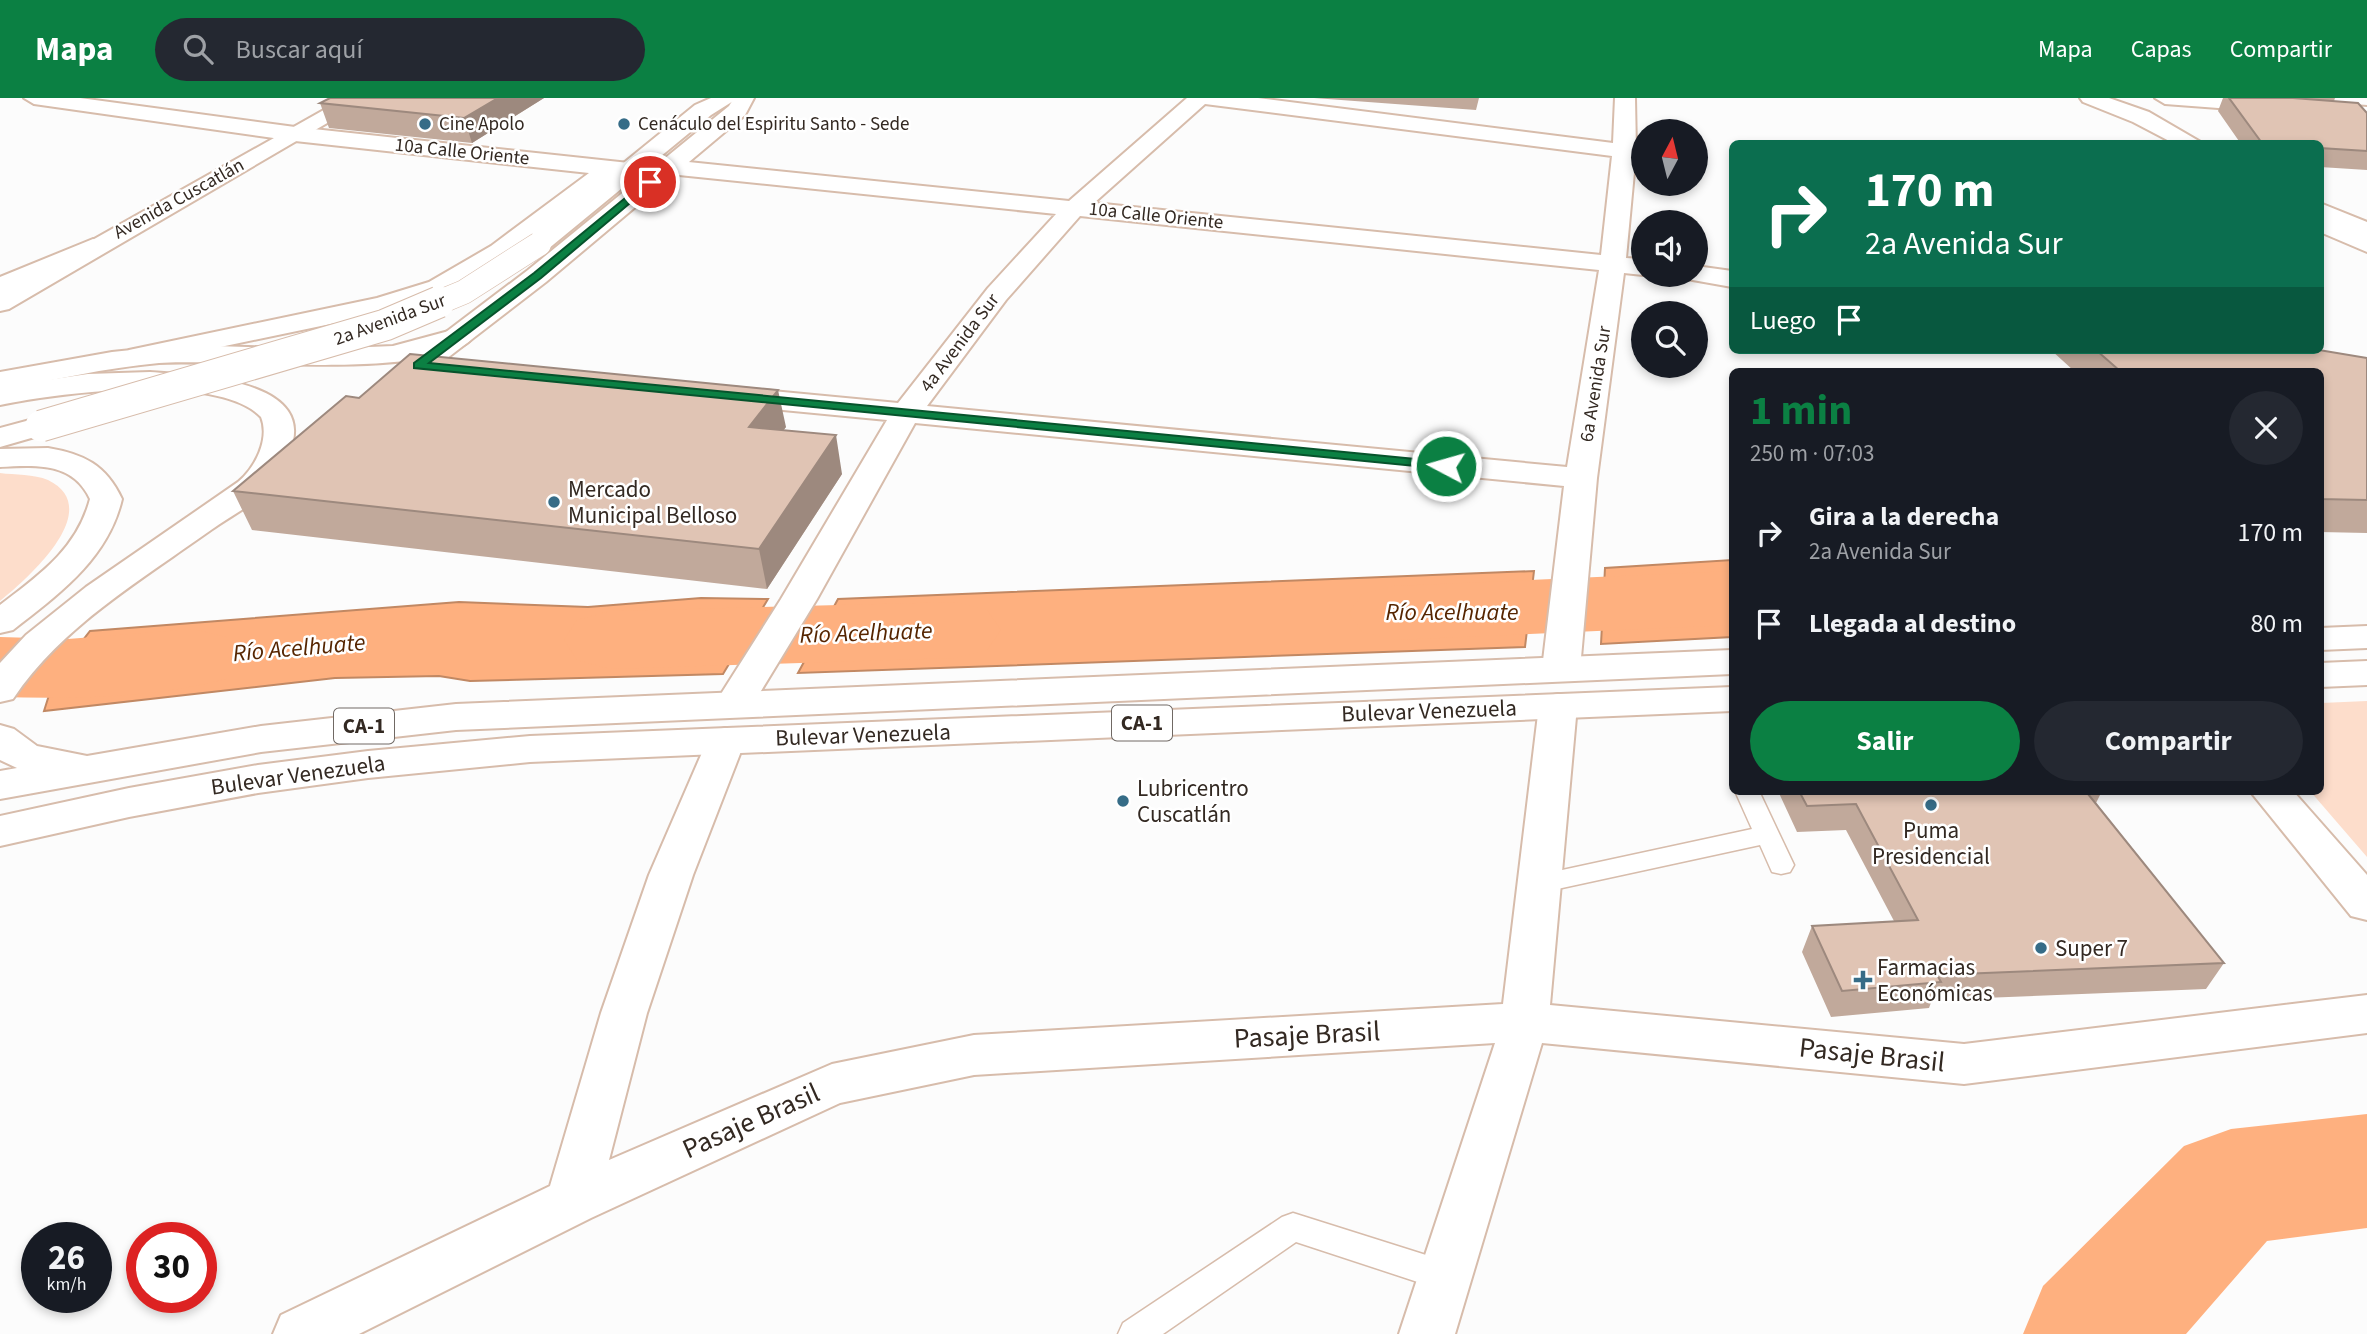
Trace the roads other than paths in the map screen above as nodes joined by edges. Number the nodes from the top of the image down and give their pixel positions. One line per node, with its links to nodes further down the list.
1 (34, 98): 11 (main road, 10a Calle Oriente)
2 (360, 98): 11 (main road, Avenida Cuscatlán)
3 (729, 98): 16 (main road, 2a Avenida Sur)
4 (744, 98): 15 (main road, 2a Avenida Sur)
5 (1199, 98): 17 (main road, 4a Avenida Sur)
6 (1208, 98): 14 (main road)
7 (1625, 98): 14 (main road, 6a Avenida Sur)
8 (2165, 98): 10 (main road)
9 (2096, 100): 12 (main road); 13 (main road)
10 (2367, 113)
11 (295, 134): 16 (main road, 10a Calle Oriente); 22 (main road, Avenida Cuscatlán)
12 (2167, 140)
13 (2186, 140)
14 (1625, 151): 23 (main road, 6a Avenida Sur)
15 (669, 167): 17 (main road, 10a Calle Oriente); 29 (main road, 2a Avenida Sur)
16 (620, 169): 30 (main road, 2a Avenida Sur); 36 (main road, 2a Avenida Sur, bridge)
17 (1075, 208): 23 (main road, 10a Calle Oriente); 35 (main road, 4a Avenida Sur)
18 (2324, 212): 20 (main road)
19 (2324, 225): 21 (main road)
20 (2367, 231)
21 (2367, 244)
22 (93, 247): 27 (main road); 28 (main road, Avenida Cuscatlán)
23 (1615, 263): 24 (main road, 10a Calle Oriente); 39 (main road, 6a Avenida Sur)
24 (1631, 265)
25 (1708, 276): 26 (main road)
26 (1729, 279)
27 (0, 287)
28 (0, 303)
29 (460, 336): 30 (main road); 31 (main road, 2a Avenida Sur)
30 (136, 356): 32 (main road)
31 (459, 370)
32 (0, 381)
33 (703, 394): 35 (main road)
34 (0, 396): 40 (main road)
35 (906, 413): 39 (main road); 50 (main road, 4a Avenida Sur)
36 (0, 438)
37 (305, 447): 40 (main road)
38 (0, 458): 41 (main road)
39 (1581, 478): 45 (main road, 6a Avenida Sur)
40 (260, 479): 48 (main road)
41 (0, 622)
42 (2367, 638): 43 (main road)
43 (2324, 639)
44 (1729, 662): 45 (main road, Bulevar Venezuela / CA-1)
45 (1561, 673): 49 (main road, Bulevar Venezuela / CA-1); 50 (main road, Bulevar Venezuela / CA-1); 59 (main road, 6a Avenida Sur)
46 (2367, 673): 47 (main road)
47 (2324, 675)
48 (0, 690)
49 (1729, 698)
50 (729, 723): 52 (main road, Bulevar Venezuela / CA-1); 56 (main road, Bulevar Venezuela / CA-1); 63 (main road, 4a Avenida Sur)
51 (0, 738): 52 (main road)
52 (95, 767): 53 (main road, Bulevar Venezuela / CA-1)
53 (0, 785)
54 (1749, 795): 57 (lane)
55 (2273, 795): 60 (main road)
56 (0, 831)
57 (1767, 835): 58 (lane); 59 (lane)
58 (1781, 865)
59 (1539, 884): 62 (main road, 6a Avenida Sur)
60 (2367, 904)
61 (2367, 1014): 62 (main road, Pasaje Brasil)
62 (1525, 1022): 63 (main road, Pasaje Brasil); 64 (main road, 6a Avenida Sur)
63 (572, 1201): 65 (main road, Pasaje Brasil)
64 (1445, 1276): 66 (lane); 67 (main road, 6a Avenida Sur)
65 (301, 1334)
66 (1135, 1334)
67 (1427, 1334)

